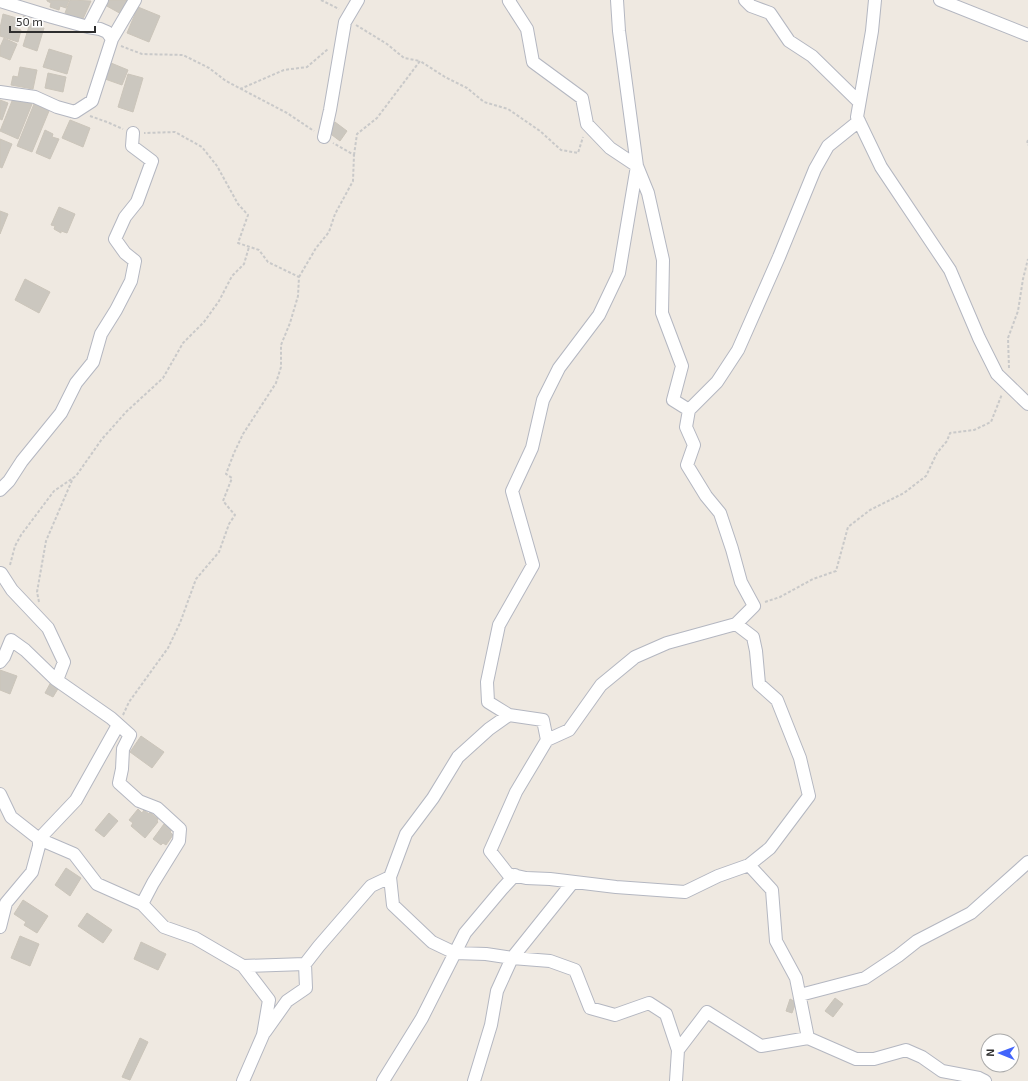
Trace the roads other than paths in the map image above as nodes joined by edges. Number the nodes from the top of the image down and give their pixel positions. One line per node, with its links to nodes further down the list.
1 (102, 0): 10 (street)
2 (135, 0): 12 (street)
3 (358, 0): 17 (street)
4 (510, 0): 18 (street)
5 (617, 0): 18 (street)
6 (745, 0): 14 (street)
7 (875, 0): 14 (street)
8 (940, 0): 11 (street)
9 (0, 1): 10 (street)
10 (88, 27): 12 (street)
11 (1028, 35)
12 (112, 39): 13 (street)
13 (0, 92)
14 (859, 102): 15 (street)
15 (859, 121): 19 (street); 20 (street)
16 (133, 133): 21 (street)
17 (324, 137)
18 (636, 166): 20 (street); 26 (street)
19 (1028, 404)
20 (689, 410): 23 (street)
21 (0, 490)
22 (2, 575): 25 (street)
23 (736, 624): 28 (street); 32 (street)
24 (0, 662): 25 (street)
25 (57, 680): 27 (street)
26 (509, 715): 28 (street); 34 (street)
27 (118, 725): 30 (street); 36 (street)
28 (547, 740): 33 (street)
29 (0, 794): 30 (street)
30 (39, 839): 36 (street); 37 (street)
31 (1028, 862): 42 (street)
32 (749, 865): 35 (street); 42 (street)
33 (515, 876): 35 (street); 38 (street)
34 (390, 877): 38 (street); 40 (street)
35 (573, 882): 39 (street)
36 (142, 904): 41 (street)
37 (0, 927)
38 (455, 953): 39 (street); 47 (street)
39 (512, 958): 45 (street); 48 (street)
40 (305, 964): 41 (street); 43 (street)
41 (243, 966): 43 (street)
42 (800, 995): 44 (street)
43 (263, 1035): 46 (street)
44 (808, 1038): 45 (street); 50 (street)
45 (678, 1050): 49 (street)
46 (243, 1081)
47 (383, 1081)
48 (474, 1081)
49 (676, 1081)
50 (984, 1081)

